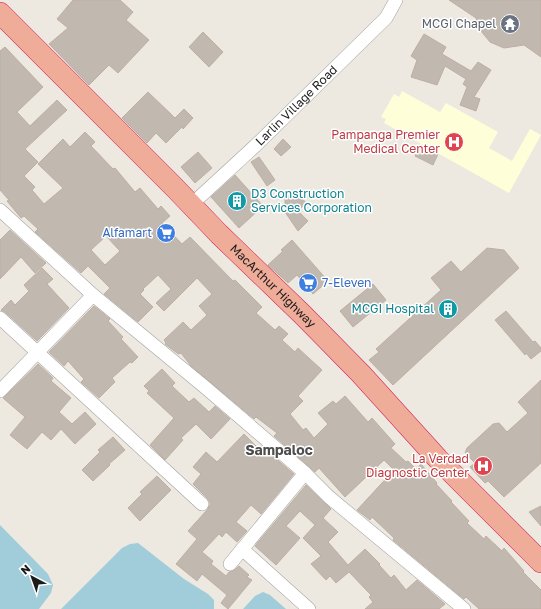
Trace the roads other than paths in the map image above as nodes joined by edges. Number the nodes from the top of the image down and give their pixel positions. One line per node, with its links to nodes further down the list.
1 (396, 0): 3 (street, Larlin Village Road)
2 (0, 14): 3 (highway, MacArthur Highway)
3 (191, 205): 12 (highway, MacArthur Highway)
4 (0, 210): 5 (street)
5 (93, 295): 7 (street); 9 (street)
6 (0, 318): 7 (street)
7 (37, 353): 8 (street); 10 (street)
8 (0, 391)
9 (305, 473): 11 (street); 15 (street)
10 (202, 504)
11 (242, 549): 13 (street); 14 (street)
12 (541, 562)
13 (230, 564)
14 (309, 609)
15 (464, 609)

